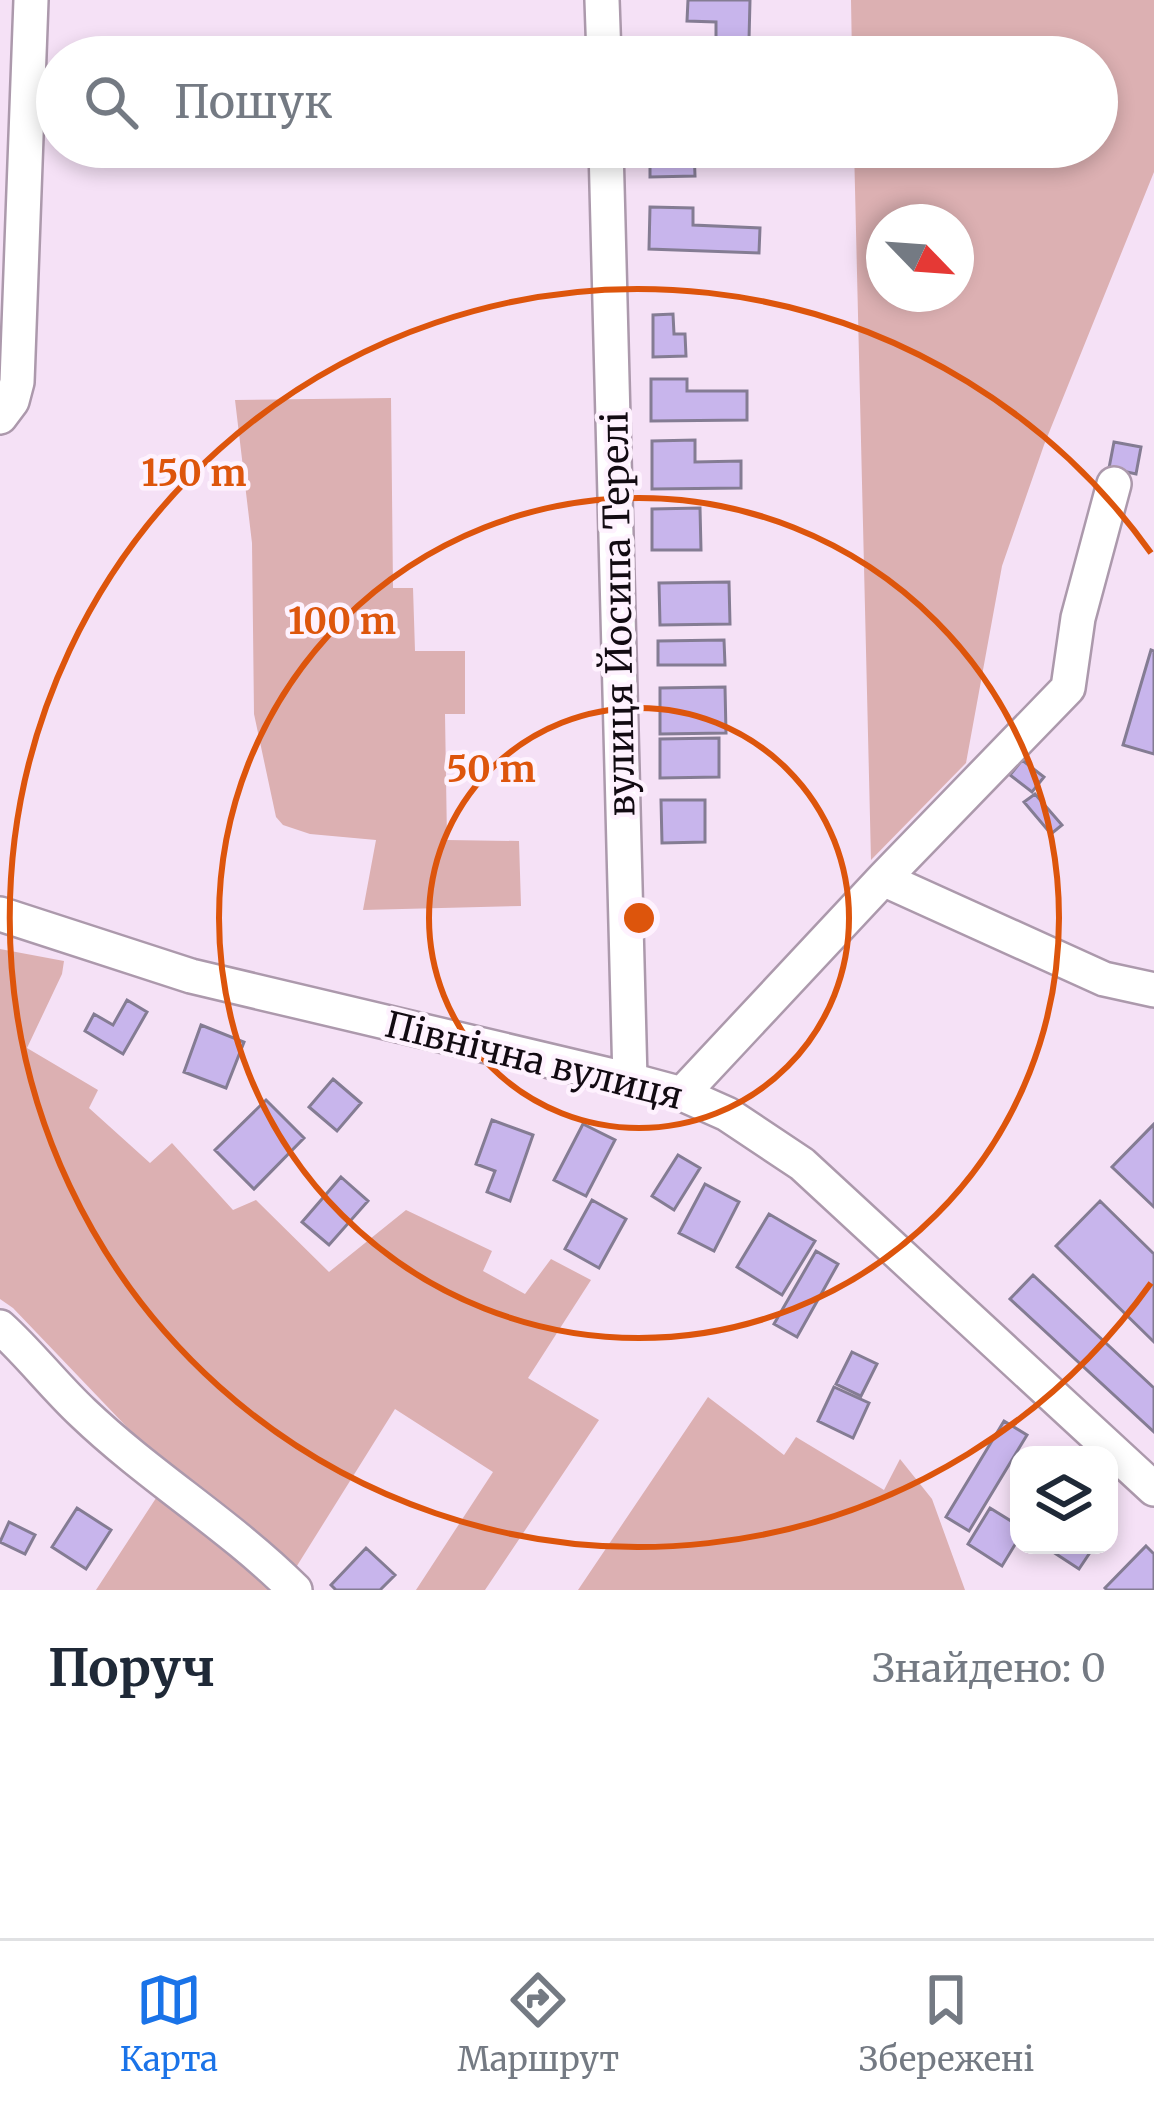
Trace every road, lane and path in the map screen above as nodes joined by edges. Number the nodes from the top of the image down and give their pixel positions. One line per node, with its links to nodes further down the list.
1 (31, 0): 5 (street)
2 (602, 0): 3 (street)
3 (603, 36)
4 (607, 168): 10 (street, вулиця Йосипа Терелі)
5 (0, 417)
6 (1114, 484): 7 (street)
7 (883, 879): 9 (street); 11 (street)
8 (0, 914): 10 (street, Північна вулиця)
9 (1154, 990)
10 (630, 1080): 11 (street, Північна вулиця)
11 (682, 1094): 13 (street, Північна вулиця)
12 (0, 1327): 14 (street)
13 (1154, 1489)
14 (295, 1590)

